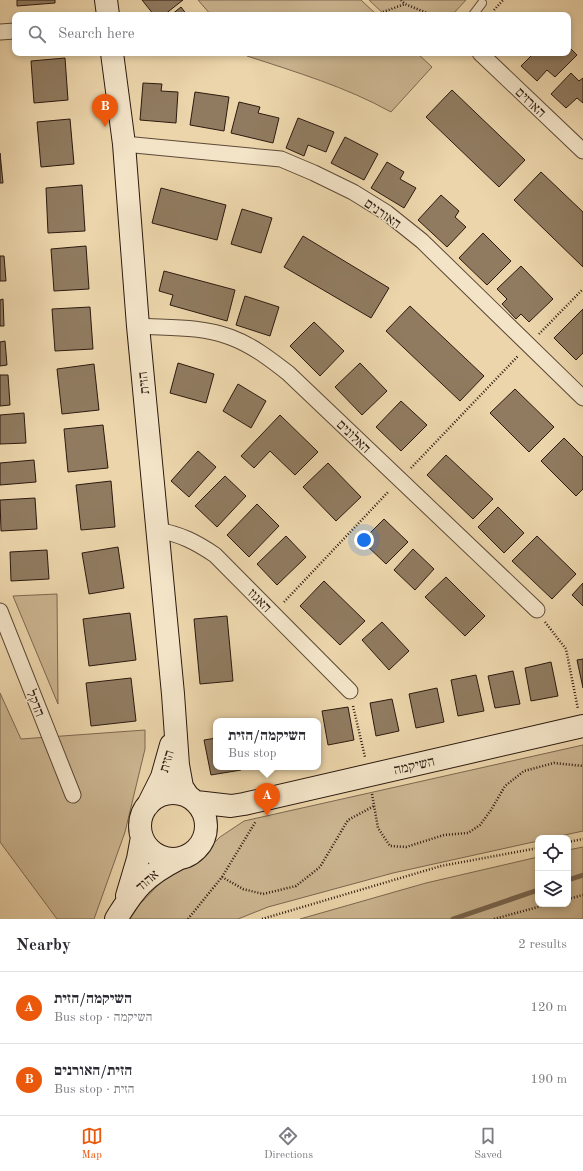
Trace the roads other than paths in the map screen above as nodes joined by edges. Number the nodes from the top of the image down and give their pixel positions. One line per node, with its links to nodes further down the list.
1 (106, 0): 3 (street)
2 (482, 3): 4 (lane)
3 (108, 12)
4 (475, 12)
5 (12, 31): 6 (street)
6 (0, 32)
7 (112, 56): 9 (street, הזית)
8 (483, 56): 10 (street, הארזים)
9 (124, 144): 11 (street, הזית); 12 (street, האורנים)
10 (583, 151)
11 (138, 326): 13 (street, הזית); 14 (street, האלונים)
12 (583, 398)
13 (157, 530): 16 (street, האגוז); 17 (street, הזית)
14 (537, 610)
15 (0, 611): 19 (street, הדקל)
16 (350, 691)
17 (174, 714): 20 (street, הזית); 22 (street, הזית)
18 (582, 726): 21 (street, השיקמה)
19 (73, 795)
20 (192, 799): 21 (street, השיקמה); 22 (street); 23 (street)
21 (244, 804): 23 (street, השיקמה)
22 (148, 805): 24 (street)
23 (206, 829): 25 (street)
24 (142, 837): 25 (street); 26 (street, אהוד)
25 (178, 859): 26 (street, אהוד)
26 (120, 914)

